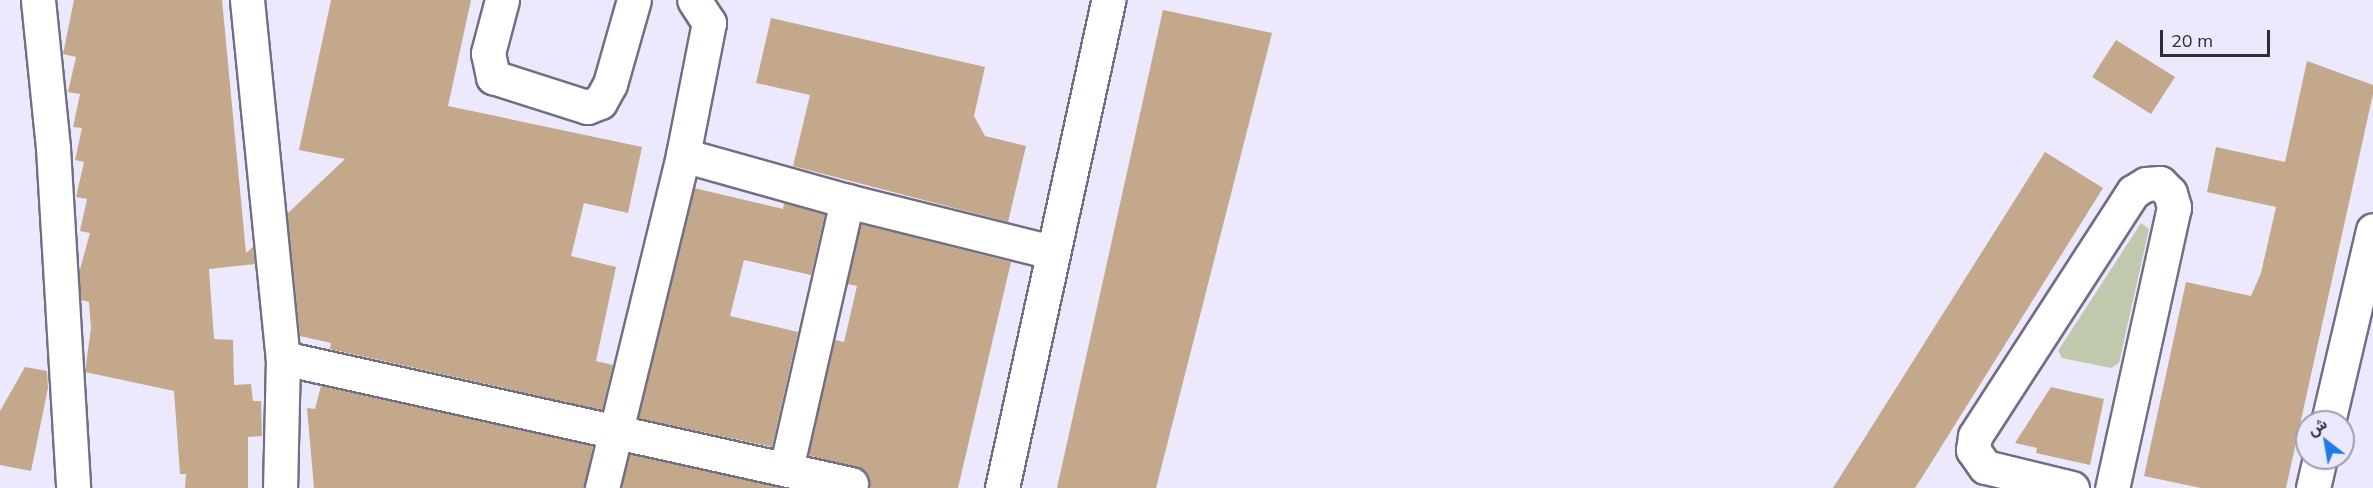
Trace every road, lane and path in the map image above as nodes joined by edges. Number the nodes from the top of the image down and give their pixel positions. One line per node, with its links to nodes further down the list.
1 (38, 0): 17 (street)
2 (247, 0): 11 (street)
3 (502, 0): 4 (street)
4 (634, 0)
5 (694, 0): 7 (street)
6 (1108, 0): 10 (street)
7 (683, 155): 8 (street); 13 (street)
8 (847, 201): 10 (street); 14 (street)
9 (2373, 230): 12 (street)
10 (1052, 252): 20 (street)
11 (283, 358): 13 (street); 18 (street)
12 (2331, 410)
13 (614, 430): 14 (street); 19 (street)
14 (786, 469): 16 (street)
15 (2317, 470): 23 (street)
16 (851, 484)
17 (73, 488)
18 (280, 488)
19 (602, 488)
20 (1002, 488)
21 (2072, 488): 22 (street)
22 (2112, 488)
23 (2313, 488)

